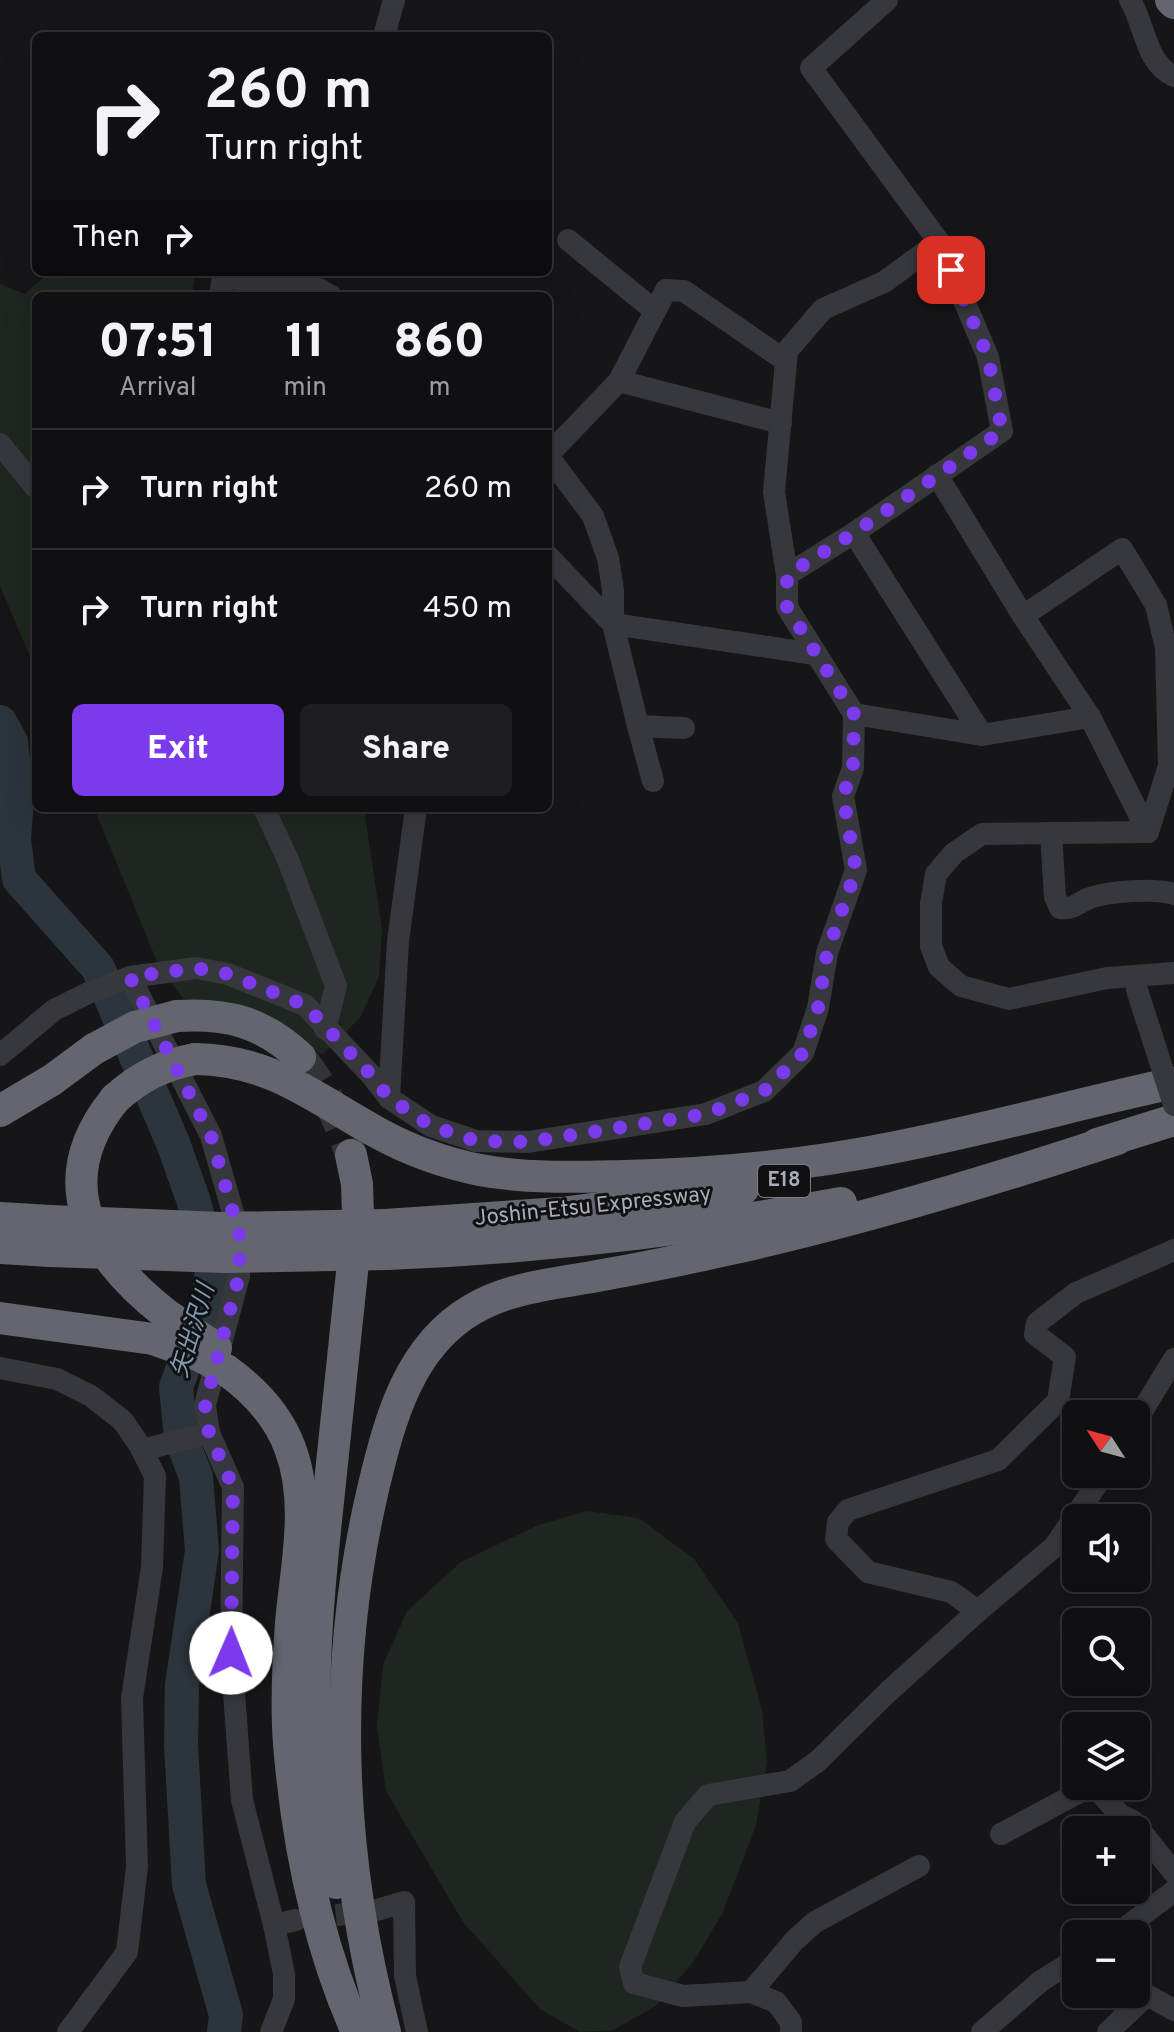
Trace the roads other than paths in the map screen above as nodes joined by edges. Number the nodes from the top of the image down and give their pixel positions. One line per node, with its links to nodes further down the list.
1 (394, 0): 4 (street)
2 (887, 0): 7 (street)
3 (1130, 0): 5 (street)
4 (385, 32)
5 (1174, 76)
6 (568, 240): 10 (street)
7 (939, 242): 11 (street); 17 (street)
8 (323, 288): 9 (street)
9 (221, 292)
10 (655, 311): 11 (street); 12 (street)
11 (786, 361): 13 (street)
12 (619, 381): 13 (street); 15 (street)
13 (781, 423): 21 (street)
14 (0, 444): 18 (street)
15 (552, 452)
16 (552, 461): 23 (street)
17 (937, 475): 19 (street); 22 (street)
18 (32, 483)
19 (854, 533): 21 (street); 29 (street)
20 (552, 560): 23 (street)
21 (787, 575): 24 (street)
22 (1023, 616): 26 (street); 33 (street)
23 (613, 624): 24 (street); 27 (street)
24 (815, 654): 25 (street)
25 (854, 714): 29 (street); 43 (street)
26 (1090, 717): 29 (street); 33 (street)
27 (638, 726): 28 (street); 30 (street)
28 (684, 728)
29 (982, 735)
30 (653, 781)
31 (266, 812): 39 (street)
32 (415, 812): 43 (street)
33 (1148, 832): 34 (street)
34 (1051, 833): 35 (street); 38 (street)
35 (1174, 894)
36 (1174, 973): 38 (street)
37 (123, 979): 39 (street); 40 (street); 59 (street)
38 (1135, 982): 44 (street, bridge)
39 (325, 1029): 43 (street)
40 (0, 1055)
41 (300, 1057): 45 (highway, bridge)
42 (1174, 1085): 51 (highway, Joshin-Etsu Expressway / E18); 55 (highway, bridge)
43 (389, 1098)
44 (1174, 1105)
45 (0, 1111)
46 (1174, 1120): 47 (highway, Joshin-Etsu Expressway / E18)
47 (1117, 1139): 51 (highway, Joshin-Etsu Expressway / E18); 75 (highway)
48 (351, 1155): 75 (highway)
49 (0, 1218): 50 (highway, Joshin-Etsu Expressway / E18)
50 (50, 1236): 51 (highway, Joshin-Etsu Expressway / E18, bridge); 52 (highway, Joshin-Etsu Expressway / E18)
51 (386, 1240)
52 (0, 1248)
53 (1174, 1250): 62 (street)
54 (0, 1318): 55 (highway)
55 (160, 1327): 74 (highway, bridge)
56 (1174, 1359): 58 (street)
57 (0, 1368): 60 (street)
58 (1149, 1400)
59 (203, 1434): 60 (street); 73 (street)
60 (148, 1448): 72 (street)
61 (1094, 1488): 62 (street)
62 (978, 1611): 70 (street)
63 (1001, 1834): 65 (street)
64 (919, 1866): 70 (street)
65 (1174, 1873)
66 (1174, 1891): 68 (street)
67 (377, 1910): 76 (street)
68 (1136, 1920)
69 (1062, 1968): 78 (street)
70 (751, 1992): 77 (street)
71 (1174, 2010): 79 (street)
72 (68, 2032)
73 (271, 2032)
74 (357, 2032)
75 (384, 2032)
76 (417, 2032)
77 (791, 2032)
78 (982, 2032)
79 (1108, 2032)

